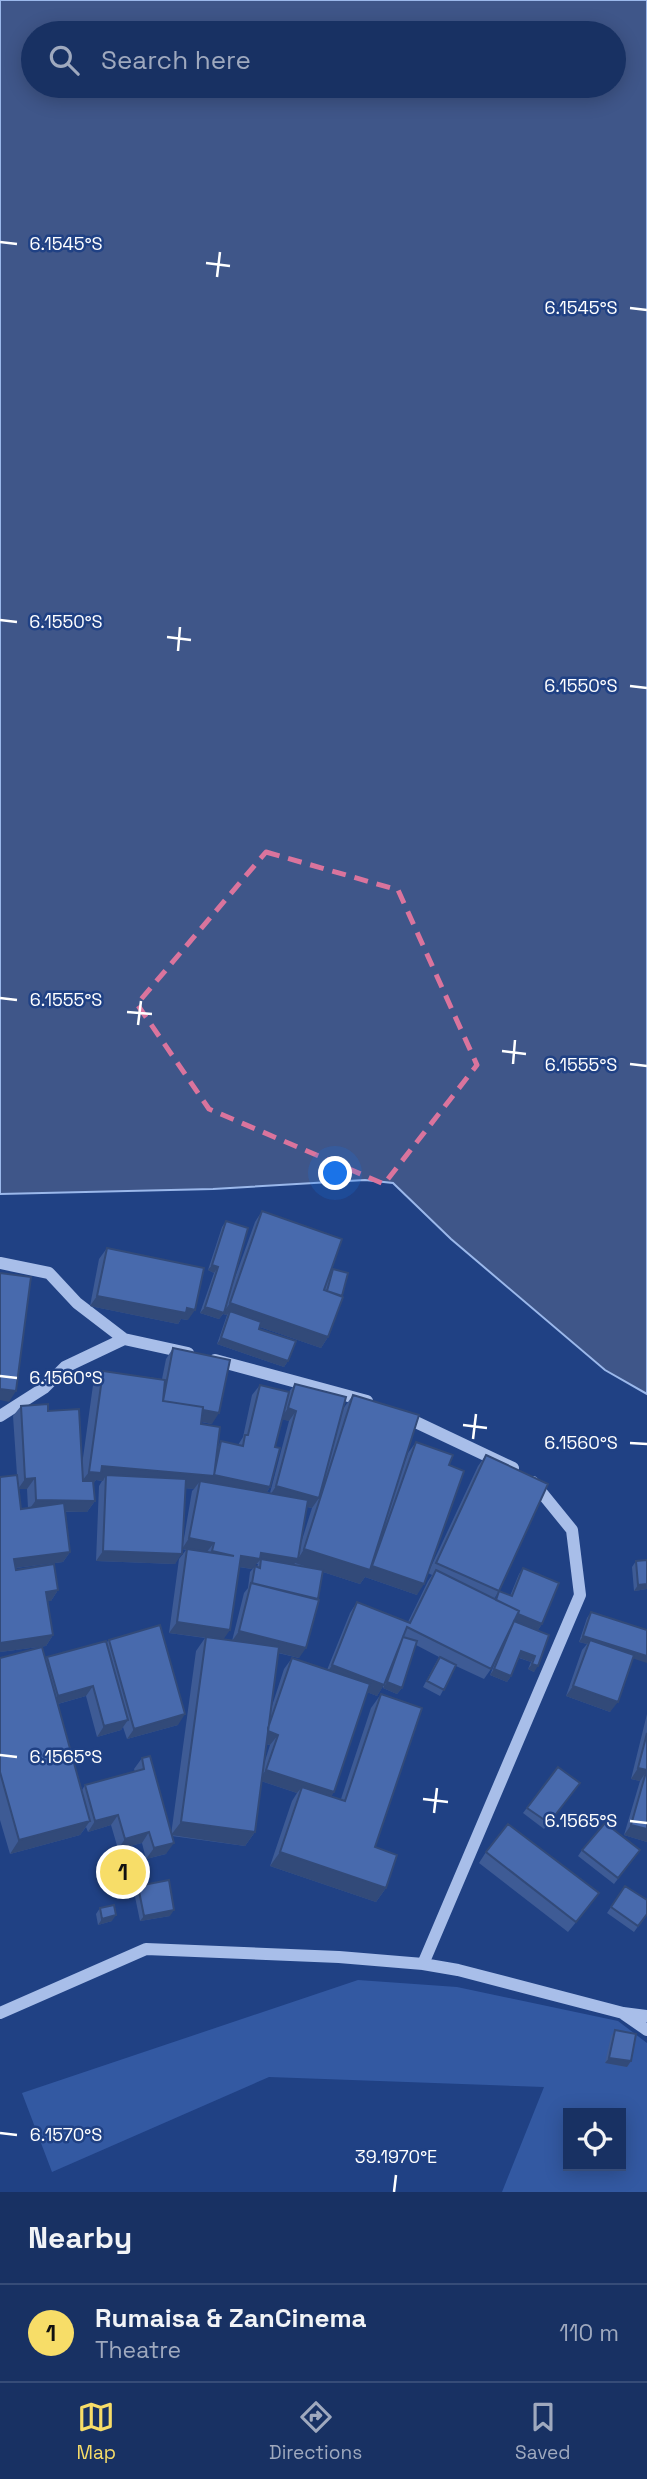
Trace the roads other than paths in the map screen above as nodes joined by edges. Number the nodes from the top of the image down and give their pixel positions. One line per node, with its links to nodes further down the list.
1 (0, 1263): 2 (street)
2 (124, 1339): 3 (street); 4 (street)
3 (0, 1416)
4 (424, 1964): 5 (street); 6 (street)
5 (0, 2013)
6 (623, 2013): 7 (street); 8 (street)
7 (647, 2016)
8 (647, 2030)

